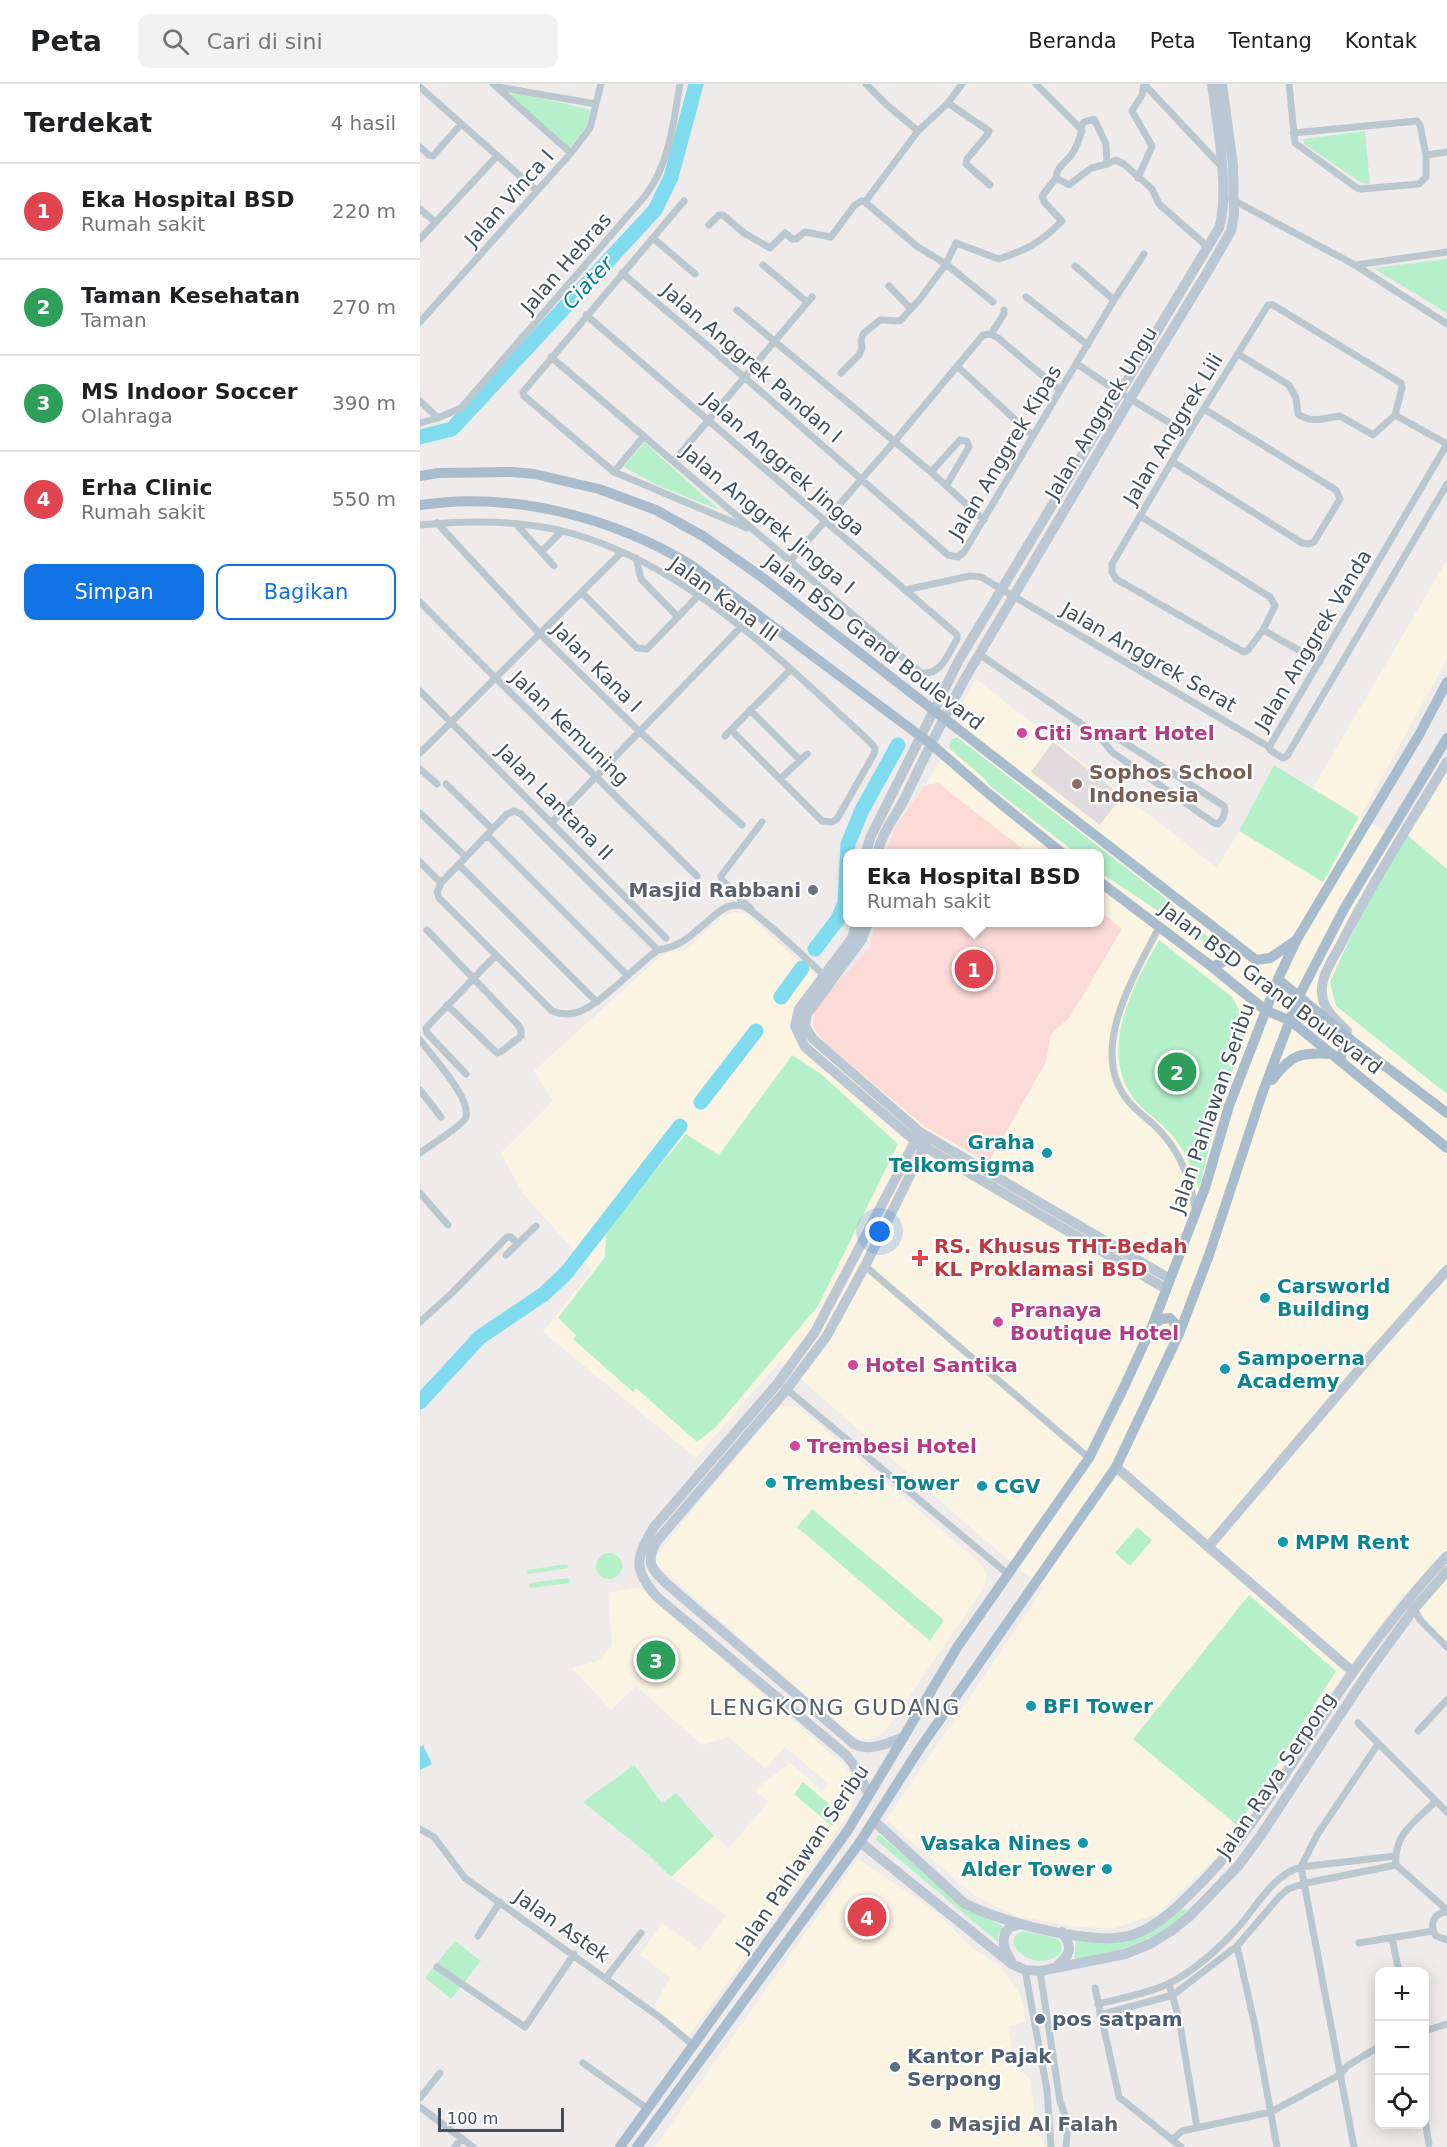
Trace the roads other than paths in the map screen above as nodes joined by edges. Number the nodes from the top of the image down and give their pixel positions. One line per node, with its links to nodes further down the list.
1 (601, 84): 13 (street, Jalan Vinca I)
2 (681, 84): 72 (street, Jalan Hebras)
3 (866, 84): 16 (street)
4 (962, 84): 12 (street)
5 (1036, 84): 15 (street)
6 (1144, 84): 24 (street); 26 (street)
7 (1212, 84): 24 (street, Jalan Anggrek Ungu)
8 (1222, 84): 31 (street, Jalan Anggrek Ungu)
9 (1288, 84): 17 (street)
10 (495, 86): 13 (street); 20 (street)
11 (420, 87): 14 (street)
12 (948, 103): 16 (street); 27 (street)
13 (596, 104): 20 (street, Jalan Vinca I)
14 (461, 124): 18 (street); 22 (street)
15 (1080, 128): 23 (street); 25 (street)
16 (918, 131): 32 (street)
17 (1293, 133): 21 (street); 21 (street)
18 (420, 147)
19 (1447, 152): 21 (street)
20 (571, 153): 28 (street, Jalan Vinca I)
21 (1426, 155)
22 (497, 156): 28 (street); 34 (street)
23 (1107, 164): 25 (street); 26 (street)
24 (1221, 166): 29 (street, Jalan Anggrek Ungu)
25 (1056, 178): 41 (street)
26 (1138, 178): 38 (street)
27 (990, 185)
28 (537, 191): 55 (street, Jalan Vinca I)
29 (1224, 194): 31 (street); 38 (street, Jalan Anggrek Ungu)
30 (684, 201): 36 (street)
31 (1234, 201): 43 (street); 68 (street, Jalan Anggrek Ungu)
32 (865, 202): 35 (street); 41 (street)
33 (420, 209): 34 (street)
34 (435, 222): 37 (street)
35 (709, 225)
36 (653, 238): 45 (street); 46 (street)
37 (420, 239)
38 (1209, 248): 67 (street, Jalan Anggrek Ungu)
39 (1447, 252): 43 (street)
40 (1144, 254): 49 (street, Jalan Anggrek Kipas)
41 (946, 264): 50 (street); 51 (street)
42 (763, 265): 58 (street)
43 (1355, 265): 56 (street)
44 (1075, 266): 49 (street)
45 (622, 273): 54 (street); 65 (street, Jalan Anggrek Pandan I)
46 (695, 274)
47 (889, 286): 51 (street)
48 (1026, 297): 59 (street)
49 (1114, 300): 59 (street, Jalan Anggrek Kipas)
50 (993, 302)
51 (911, 309): 64 (street)
52 (737, 310): 58 (street)
53 (1004, 310): 57 (street)
54 (586, 315): 61 (street); 73 (street, Jalan Anggrek Jingga)
55 (420, 322)
56 (1447, 324)
57 (995, 336): 63 (street); 66 (street)
58 (774, 341): 65 (street); 78 (street)
59 (1088, 345): 62 (street, Jalan Anggrek Kipas)
60 (1238, 354): 70 (street, Jalan Anggrek Lili); 71 (street); 71 (street, Jalan Anggrek Lili)
61 (551, 357): 77 (street, Jalan Anggrek Jingga I); 82 (street)
62 (1077, 364): 66 (street, Jalan Anggrek Kipas); 67 (street)
63 (958, 367): 76 (street); 78 (street)
64 (841, 373)
65 (744, 377): 73 (street); 85 (street, Jalan Anggrek Pandan I)
66 (1060, 390): 76 (street, Jalan Anggrek Kipas)
67 (1119, 392): 68 (street); 103 (street, Jalan Anggrek Ungu)
68 (1130, 399): 75 (street); 106 (street, Jalan Anggrek Ungu)
69 (420, 401): 72 (street)
70 (1204, 409): 75 (street, Jalan Anggrek Lili); 81 (street)
71 (1395, 415): 79 (street)
72 (438, 418): 74 (street, Jalan Hebras)
73 (708, 421): 80 (street); 91 (street, Jalan Anggrek Jingga)
74 (420, 423)
75 (1188, 434): 81 (street, Jalan Anggrek Lili)
76 (1032, 435): 90 (street, Jalan Anggrek Kipas)
77 (644, 436): 80 (street, Jalan Anggrek Jingga I); 82 (street)
78 (894, 442): 83 (street); 85 (street)
79 (1447, 444): 114 (street, Jalan Anggrek Vanda)
80 (674, 461): 95 (street, Jalan Anggrek Jingga I)
81 (1173, 462): 89 (street, Jalan Anggrek Lili)
82 (614, 472): 95 (street)
83 (931, 472): 87 (street); 87 (street)
84 (420, 476): 120 (main road, Jalan BSD Grand Boulevard)
85 (861, 478): 90 (street, Jalan Anggrek Kipas); 91 (street)
86 (1447, 484): 128 (street, Jalan Anggrek Vanda)
87 (946, 486): 90 (street)
88 (420, 505): 124 (main road)
89 (1140, 516): 110 (street); 110 (street, Jalan Anggrek Lili)
90 (984, 520)
91 (825, 522): 100 (street); 102 (street, Jalan Anggrek Jingga)
92 (436, 524): 93 (street, Jalan Kana III); 94 (street, Jalan Kana III); 111 (street, Jalan Kana I)
93 (516, 524): 96 (street, Jalan Kana III); 97 (street)
94 (420, 525)
95 (753, 530): 100 (street, Jalan Anggrek Jingga I)
96 (561, 532): 97 (street); 98 (street, Jalan Kana III)
97 (541, 552): 101 (street)
98 (622, 552): 99 (street, Jalan Kana III); 104 (street)
99 (636, 558): 105 (street, Jalan Kana III); 108 (street, Jalan Kana III)
100 (791, 560): 112 (street, Jalan Anggrek Jingga I)
101 (554, 566)
102 (905, 590): 103 (street, Jalan Anggrek Serat); 112 (street, Jalan Anggrek Jingga)
103 (1002, 590): 106 (street, Jalan Anggrek Serat); 120 (street, Jalan Anggrek Ungu)
104 (582, 592): 108 (street); 111 (street)
105 (698, 596): 108 (street); 109 (street, Jalan Kana III)
106 (1013, 597): 113 (street, Jalan Anggrek Ungu); 128 (street, Jalan Anggrek Serat)
107 (420, 602): 116 (street, Jalan Kemuning)
108 (677, 616)
109 (741, 628): 115 (street, Jalan Kana III); 123 (street)
110 (1263, 630): 114 (street)
111 (540, 634): 116 (street); 123 (street, Jalan Kana I)
112 (957, 639)
113 (979, 654): 121 (street, Jalan Anggrek Ungu); 125 (street)
114 (1320, 662): 128 (street, Jalan Anggrek Vanda)
115 (791, 669): 119 (street); 135 (street, Jalan Kana III)
116 (495, 679): 122 (street); 134 (street, Jalan Kemuning)
117 (1447, 682): 159 (main road, Jalan Pahlawan Seribu)
118 (420, 691): 122 (street, Jalan Lantana II)
119 (750, 710): 131 (street); 135 (street)
120 (933, 711): 121 (main road, Jalan BSD Grand Boulevard); 124 (street, Jalan Anggrek Ungu)
121 (943, 719): 127 (street, Jalan Anggrek Ungu); 160 (main road, Jalan BSD Grand Boulevard)
122 (452, 722): 129 (street); 139 (street, Jalan Lantana II)
123 (640, 732): 134 (street); 141 (street, Jalan Kana I)
124 (922, 736): 127 (main road); 144 (street, Jalan Anggrek Ungu)
125 (1099, 736): 125 (street)
126 (1447, 738): 169 (main road, Jalan Pahlawan Seribu)
127 (931, 744): 145 (street, Jalan Anggrek Ungu); 146 (main road)
128 (1269, 748)
129 (420, 753)
130 (807, 754): 131 (street)
131 (800, 760): 135 (street)
132 (1447, 762): 175 (street)
133 (420, 769): 136 (street)
134 (597, 776): 139 (street); 150 (street, Jalan Kemuning)
135 (780, 779)
136 (436, 784)
137 (446, 784): 142 (street)
138 (420, 813): 147 (street)
139 (552, 822): 158 (street, Jalan Lantana II)
140 (762, 822): 153 (street)
141 (742, 825)
142 (492, 829): 143 (street); 161 (street)
143 (486, 836): 147 (street); 165 (street)
144 (867, 849)
145 (879, 849)
146 (1057, 849)
147 (466, 857): 149 (street)
148 (420, 862): 151 (street)
149 (459, 865): 151 (street); 170 (street)
150 (697, 876)
151 (441, 883): 162 (street)
152 (1104, 885): 156 (main road, Jalan BSD Grand Boulevard)
153 (756, 915): 161 (street); 166 (street)
154 (855, 927): 163 (street)
155 (866, 927): 163 (street)
156 (1159, 927): 164 (main road, Jalan BSD Grand Boulevard); 186 (street)
157 (427, 930): 167 (street)
158 (666, 938)
159 (1297, 939): 160 (main road, Jalan BSD Grand Boulevard); 168 (main road, Jalan Pahlawan Seribu)
160 (1228, 940): 164 (main road)
161 (658, 950): 165 (street)
162 (496, 955): 167 (street); 170 (street)
163 (838, 963): 166 (street); 182 (street)
164 (1211, 966): 172 (main road, Jalan BSD Grand Boulevard)
165 (627, 975): 170 (street)
166 (824, 975): 182 (street)
167 (473, 978): 171 (street); 171 (street)
168 (1278, 979): 169 (main road, Jalan BSD Grand Boulevard); 172 (main road, Jalan Pahlawan Seribu)
169 (1299, 996): 173 (main road, Jalan Pahlawan Seribu); 175 (main road, Jalan BSD Grand Boulevard)
170 (597, 1002)
171 (447, 1005): 177 (street)
172 (1265, 1010): 173 (main road, Jalan BSD Grand Boulevard); 186 (main road, Jalan Pahlawan Seribu)
173 (1291, 1021): 176 (main road, Jalan BSD Grand Boulevard); 179 (main road, Jalan Pahlawan Seribu)
174 (420, 1040): 184 (street)
175 (1359, 1046): 176 (main road); 180 (main road, Jalan BSD Grand Boulevard)
176 (1336, 1057): 179 (main road); 183 (main road, Jalan BSD Grand Boulevard)
177 (466, 1074)
178 (420, 1090): 181 (street)
179 (1262, 1094): 196 (main road, Jalan Pahlawan Seribu)
180 (1447, 1113)
181 (441, 1117)
182 (922, 1139): 191 (street); 193 (street); 197 (street)
183 (1447, 1148)
184 (420, 1153)
185 (420, 1193): 187 (street)
186 (1196, 1211): 193 (main road, Jalan Pahlawan Seribu)
187 (448, 1225)
188 (536, 1226): 189 (street)
189 (518, 1244): 190 (street); 194 (street)
190 (506, 1255)
191 (865, 1266): 197 (street); 198 (street)
192 (1447, 1270): 200 (street)
193 (1168, 1284): 195 (main road, Jalan Pahlawan Seribu)
194 (420, 1322)
195 (1153, 1324): 196 (main road); 198 (main road, Jalan Pahlawan Seribu)
196 (1179, 1334): 199 (main road, Jalan Pahlawan Seribu)
197 (782, 1386): 202 (street); 204 (street); 205 (street)
198 (1089, 1458): 205 (main road, Jalan Pahlawan Seribu)
199 (1116, 1467): 200 (street); 221 (main road, Jalan Pahlawan Seribu)
200 (1209, 1546): 208 (street)
201 (1447, 1556): 203 (street, Jalan Raya Serpong)
202 (650, 1566): 204 (street); 213 (street)
203 (1444, 1569): 206 (street, Jalan Raya Serpong); 208 (street, Jalan Raya Serpong)
204 (641, 1573): 215 (street)
205 (1008, 1574): 212 (main road, Jalan Pahlawan Seribu)
206 (1414, 1609): 207 (street); 217 (street, Jalan Raya Serpong)
207 (1447, 1647)
208 (1353, 1672): 216 (street, Jalan Raya Serpong)
209 (1447, 1700): 211 (street)
210 (1358, 1723): 214 (street)
211 (1418, 1731)
212 (904, 1737): 213 (street); 218 (main road, Jalan Pahlawan Seribu)
213 (854, 1744): 215 (street)
214 (1378, 1744): 219 (street); 226 (street)
215 (846, 1755): 218 (street)
216 (1290, 1765): 217 (street); 228 (street, Jalan Raya Serpong)
217 (1302, 1772): 229 (street, Jalan Raya Serpong)
218 (869, 1794): 258 (main road, Jalan Pahlawan Seribu)
219 (1436, 1801): 220 (street); 224 (street)
220 (1447, 1812)
221 (874, 1821): 223 (main road, Jalan Pahlawan Seribu); 232 (street, Jalan Raya Serpong)
222 (420, 1829): 230 (street, Jalan Astek)
223 (860, 1842): 242 (street, Jalan Raya Serpong); 275 (main road, Jalan Pahlawan Seribu)
224 (1395, 1856): 225 (street); 226 (street)
225 (1396, 1865): 227 (street); 231 (street)
226 (1301, 1867): 227 (street); 249 (street)
227 (1305, 1883): 240 (street); 262 (street)
228 (1197, 1888): 229 (street); 234 (street, Jalan Raya Serpong)
229 (1208, 1898): 243 (street, Jalan Raya Serpong)
230 (500, 1902): 236 (street); 241 (street, Jalan Astek)
231 (1447, 1911): 233 (street)
232 (1020, 1924): 234 (street, Jalan Raya Serpong); 242 (street)
233 (1433, 1931): 237 (street); 238 (street)
234 (1062, 1932): 243 (street)
235 (641, 1933): 248 (street)
236 (478, 1936)
237 (1392, 1938): 239 (street); 244 (street)
238 (1447, 1940)
239 (1359, 1943)
240 (1237, 1946): 251 (street); 266 (street)
241 (574, 1954): 245 (street); 248 (street, Jalan Astek)
242 (1012, 1964): 246 (street, Jalan Raya Serpong)
243 (1056, 1967): 247 (street, Jalan Raya Serpong)
244 (1398, 1967)
245 (437, 1968)
246 (1025, 1970): 247 (street, Jalan Raya Serpong); 254 (street)
247 (1040, 1971): 252 (street)
248 (606, 1978): 258 (street, Jalan Astek)
249 (1169, 1984): 251 (street); 253 (street)
250 (1095, 1988): 253 (street)
251 (1173, 1995): 255 (street); 267 (street)
252 (1046, 2004): 254 (street); 277 (street)
253 (1098, 2004): 255 (street)
254 (1031, 2006): 276 (street)
255 (1100, 2015): 270 (street)
256 (1447, 2024): 257 (street)
257 (1429, 2030)
258 (693, 2045): 265 (main road, Jalan Pahlawan Seribu)
259 (1375, 2049): 262 (street)
260 (583, 2063): 265 (street)
261 (440, 2073): 263 (street)
262 (1341, 2074): 266 (street); 280 (street)
263 (420, 2098)
264 (420, 2108): 269 (street)
265 (648, 2109): 274 (main road, Jalan Pahlawan Seribu)
266 (1271, 2112): 267 (street); 279 (street)
267 (1197, 2127): 270 (street)
268 (1427, 2129): 271 (street)
269 (462, 2138): 272 (street); 273 (street)
270 (1172, 2140): 278 (street)
271 (1429, 2144)
272 (455, 2147)
273 (473, 2147)
274 (620, 2147)
275 (637, 2147)
276 (1051, 2147)
277 (1066, 2147)
278 (1181, 2147)
279 (1277, 2147)
280 (1354, 2147)

